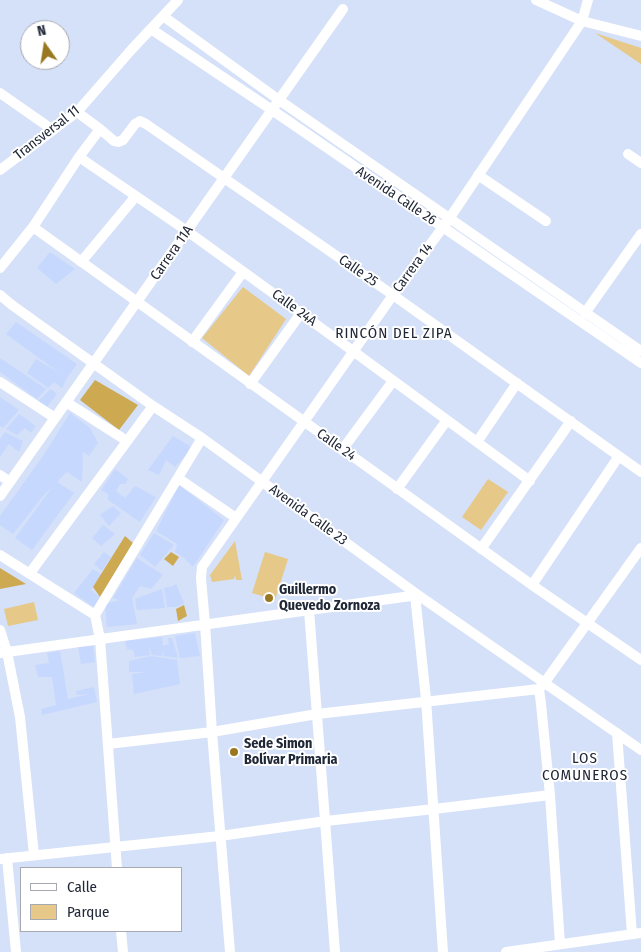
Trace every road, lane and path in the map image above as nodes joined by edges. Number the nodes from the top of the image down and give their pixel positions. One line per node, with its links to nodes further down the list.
1 (178, 0): 5 (street, Transversal 11)
2 (536, 0): 6 (street)
3 (588, 0): 6 (street, Carrera 14)
4 (343, 9): 10 (street, Carrera 11A)
5 (163, 16): 7 (street, Transversal 11); 10 (street, Avenida Calle 26)
6 (582, 21): 8 (street); 21 (street, Carrera 14)
7 (150, 29): 11 (street, Avenida Calle 26); 12 (street, Transversal 11)
8 (641, 36)
9 (0, 93): 14 (street)
10 (279, 100): 11 (street, Carrera 11A); 25 (street, Avenida Calle 26)
11 (272, 110): 22 (street, Carrera 11A); 25 (street, Avenida Calle 26)
12 (77, 112): 13 (street, Calle 25); 14 (street, Transversal 11)
13 (100, 129): 17 (street); 22 (street, Calle 25)
14 (52, 130): 18 (street, Transversal 11)
15 (628, 154): 19 (street)
16 (0, 157): 18 (street)
17 (79, 157): 23 (street, Calle 24A); 26 (street)
18 (13, 160): 20 (street, Transversal 11)
19 (641, 163)
20 (0, 170)
21 (478, 175): 24 (street); 25 (street, Carrera 14)
22 (224, 178): 27 (street, Carrera 11A); 33 (street, Calle 25)
23 (136, 196): 27 (street, Calle 24A); 29 (street)
24 (546, 221)
25 (446, 223): 33 (street, Carrera 14); 36 (street, Avenida Calle 26); 41 (street, Avenida Calle 26)
26 (33, 228): 29 (street, Calle 24); 30 (street)
27 (186, 231): 31 (street, Calle 24A); 34 (street, Carrera 11A)
28 (641, 234): 36 (street)
29 (81, 262): 34 (street, Calle 24)
30 (0, 268)
31 (243, 272): 35 (street, Calle 24A); 37 (street)
32 (0, 295): 40 (street, Avenida Calle 23)
33 (393, 295): 38 (street, Carrera 14); 44 (street, Calle 25)
34 (137, 302): 37 (street, Calle 24); 40 (street, Carrera 11A)
35 (301, 313): 38 (street, Calle 24A); 45 (street)
36 (585, 313): 39 (street, Avenida Calle 26)
37 (192, 342): 45 (street, Calle 24)
38 (353, 351): 42 (street, Calle 24A); 51 (street, Carrera 14)
39 (641, 351)
40 (94, 363): 46 (street, Carrera 11A); 47 (street, Avenida Calle 23)
41 (641, 363)
42 (393, 381): 49 (street, Calle 24A); 55 (street)
43 (0, 382): 48 (street)
44 (517, 383): 50 (street, Calle 25); 54 (street)
45 (250, 384): 51 (street, Calle 24)
46 (66, 402): 48 (street, Carrera 11A); 53 (street)
47 (153, 406): 52 (street, Avenida Calle 23); 53 (street)
48 (55, 418): 62 (street, Carrera 11A)
49 (448, 420): 54 (street, Calle 24A); 63 (street)
50 (571, 421): 56 (street, Calle 25); 61 (street)
51 (304, 422): 55 (street, Calle 24); 60 (street, Carrera 14)
52 (202, 438): 59 (street); 60 (street, Avenida Calle 23)
53 (127, 441): 69 (street)
54 (477, 442): 61 (street, Calle 24A)
55 (342, 450): 63 (street, Calle 24)
56 (620, 456): 57 (street, Calle 25); 70 (street)
57 (641, 472)
58 (0, 475): 62 (street)
59 (178, 478): 65 (street); 73 (street)
60 (262, 481): 65 (street, Carrera 14); 71 (street, Avenida Calle 23)
61 (530, 481): 67 (street)
62 (10, 482): 64 (street, Carrera 11A)
63 (397, 489): 67 (street, Calle 24)
64 (0, 496)
65 (236, 518): 75 (street, Carrera 14)
66 (641, 548): 74 (street)
67 (481, 549): 70 (street, Calle 24)
68 (0, 555): 69 (street)
69 (30, 573): 73 (street)
70 (532, 585): 74 (street, Calle 24)
71 (417, 595): 72 (street); 80 (street, Avenida Calle 23); 81 (street)
72 (309, 610): 75 (street); 82 (street)
73 (95, 614): 77 (street)
74 (587, 623): 79 (street, Calle 24); 80 (street)
75 (205, 624): 77 (street); 83 (street)
76 (0, 630): 78 (street)
77 (100, 639): 78 (street); 85 (street)
78 (4, 653): 92 (street)
79 (641, 660)
80 (542, 686): 81 (street); 84 (street, Avenida Calle 23); 87 (street)
81 (425, 702): 82 (street); 88 (street)
82 (317, 714): 83 (street); 89 (street)
83 (212, 732): 85 (street); 90 (street)
84 (617, 733): 86 (street, Avenida Calle 23); 98 (street)
85 (108, 744): 91 (street)
86 (641, 750)
87 (550, 795): 88 (street); 99 (street)
88 (434, 809): 89 (street); 104 (street)
89 (326, 821): 90 (street); 103 (street)
90 (220, 836): 91 (street); 102 (street)
91 (116, 848): 92 (street); 94 (street)
92 (34, 855): 93 (street)
93 (4, 859): 95 (street)
94 (117, 867)
95 (11, 894): 96 (street); 100 (street)
96 (0, 895)
97 (121, 932): 101 (street)
98 (637, 934): 99 (street)
99 (560, 944): 105 (street)
100 (16, 952)
101 (123, 952)
102 (230, 952)
103 (335, 952)
104 (444, 952)
105 (506, 952)

